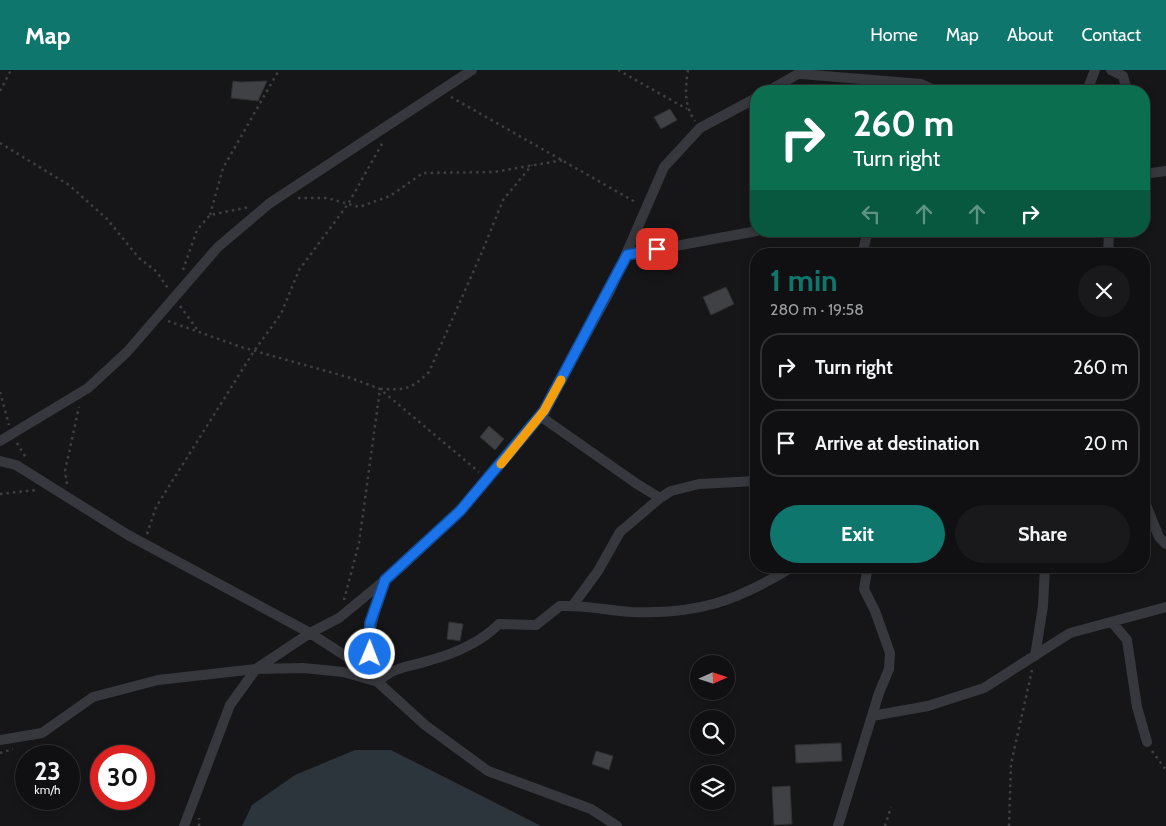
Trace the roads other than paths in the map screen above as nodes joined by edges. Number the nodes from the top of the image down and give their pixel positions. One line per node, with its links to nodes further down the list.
1 (472, 70): 15 (street)
2 (1095, 70): 7 (street)
3 (1111, 70): 8 (street)
4 (803, 72): 5 (street); 6 (street)
5 (779, 85)
6 (923, 85)
7 (1089, 85)
8 (1125, 85)
9 (750, 101): 13 (street)
10 (1166, 172): 11 (street)
11 (1150, 173)
12 (750, 232): 13 (street)
13 (627, 255): 14 (street)
14 (540, 416): 18 (street); 24 (street)
15 (0, 441)
16 (0, 461): 28 (street)
17 (750, 481): 18 (street)
18 (660, 498): 25 (street)
19 (1150, 515): 20 (street)
20 (1166, 544)
21 (781, 573): 25 (street)
22 (867, 573): 32 (street)
23 (1045, 573): 29 (street)
24 (385, 580): 28 (street); 31 (street)
25 (573, 605): 31 (street)
26 (1166, 607): 27 (street)
27 (1112, 622): 29 (street); 34 (street)
28 (310, 634): 30 (street); 31 (street)
29 (1035, 656): 32 (street)
30 (256, 669): 31 (street); 33 (street); 35 (street)
31 (378, 682): 36 (street)
32 (872, 716): 37 (street)
33 (0, 740)
34 (1147, 742)
35 (184, 826)
36 (617, 826)
37 (838, 826)

